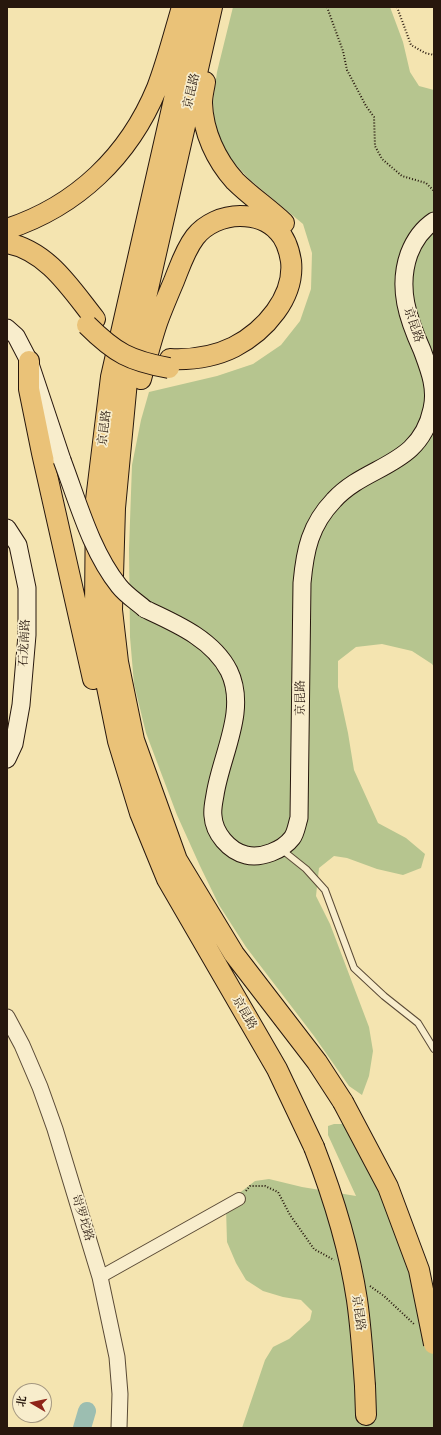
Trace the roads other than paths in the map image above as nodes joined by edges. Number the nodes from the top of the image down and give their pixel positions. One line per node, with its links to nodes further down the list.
1 (182, 7): 4 (highway)
2 (205, 11): 10 (highway); 11 (highway, 京昆路); 14 (highway, 京昆路)
3 (434, 220): 15 (main road, 京昆路)
4 (7, 229)
5 (7, 243): 7 (highway)
6 (7, 251): 7 (highway)
7 (91, 322): 10 (highway, bridge)
8 (7, 328): 9 (main road)
9 (30, 361): 14 (highway); 15 (main road, bridge)
10 (169, 364): 11 (highway)
11 (120, 449): 20 (highway, 京昆路, bridge)
12 (7, 528): 13 (main road, 石龙南路)
13 (7, 759)
14 (140, 813): 21 (highway, 京昆路, bridge)
15 (281, 849): 17 (lane)
16 (7, 1017): 19 (street, 岢罗坨路)
17 (434, 1050)
18 (239, 1199): 19 (street)
19 (100, 1276): 22 (street, 岢罗坨路)
20 (434, 1344)
21 (366, 1415)
22 (118, 1428)

